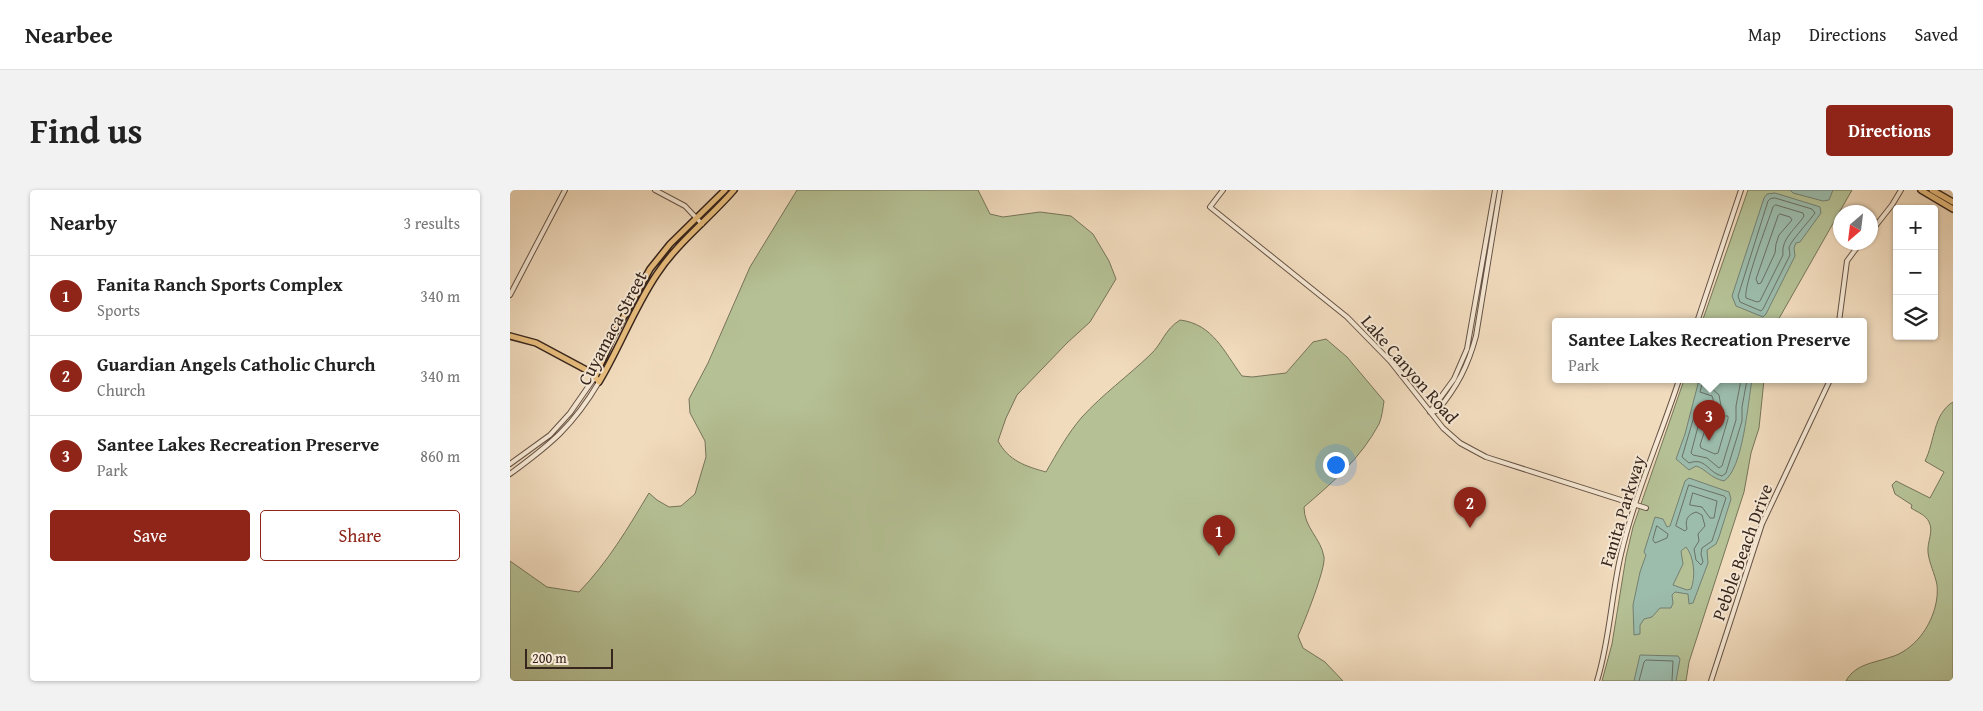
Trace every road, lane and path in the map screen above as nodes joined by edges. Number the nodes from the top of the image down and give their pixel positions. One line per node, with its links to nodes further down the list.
1 (566, 190): 18 (street)
2 (655, 190): 14 (street)
3 (725, 190): 14 (main road, Cuyamaca Street)
4 (734, 190): 16 (main road, Cuyamaca Street)
5 (1223, 190): 26 (street, Lake Canyon Road)
6 (1495, 190): 26 (street)
7 (1500, 190): 26 (street)
8 (1741, 190): 19 (street)
9 (1901, 190): 15 (street)
10 (1921, 190): 13 (main road)
11 (1932, 190): 12 (main road)
12 (1953, 202)
13 (1953, 209)
14 (696, 218): 16 (street); 22 (main road, Cuyamaca Street)
15 (1878, 223)
16 (702, 224): 23 (main road, Cuyamaca Street)
17 (1855, 250): 20 (street)
18 (510, 295)
19 (1698, 318)
20 (1840, 318)
21 (510, 336): 22 (main road)
22 (595, 377): 23 (main road); 27 (street, Cuyamaca Street)
23 (599, 382): 28 (street, Cuyamaca Street)
24 (1678, 383): 29 (street, Fanita Parkway)
25 (1829, 383): 32 (street, Pebble Beach Drive)
26 (1430, 412): 29 (street, Lake Canyon Road)
27 (510, 464)
28 (510, 474)
29 (1636, 505): 30 (street, Lake Canyon Road); 31 (street, Fanita Parkway)
30 (1646, 508)
31 (1597, 681)
32 (1711, 681)

